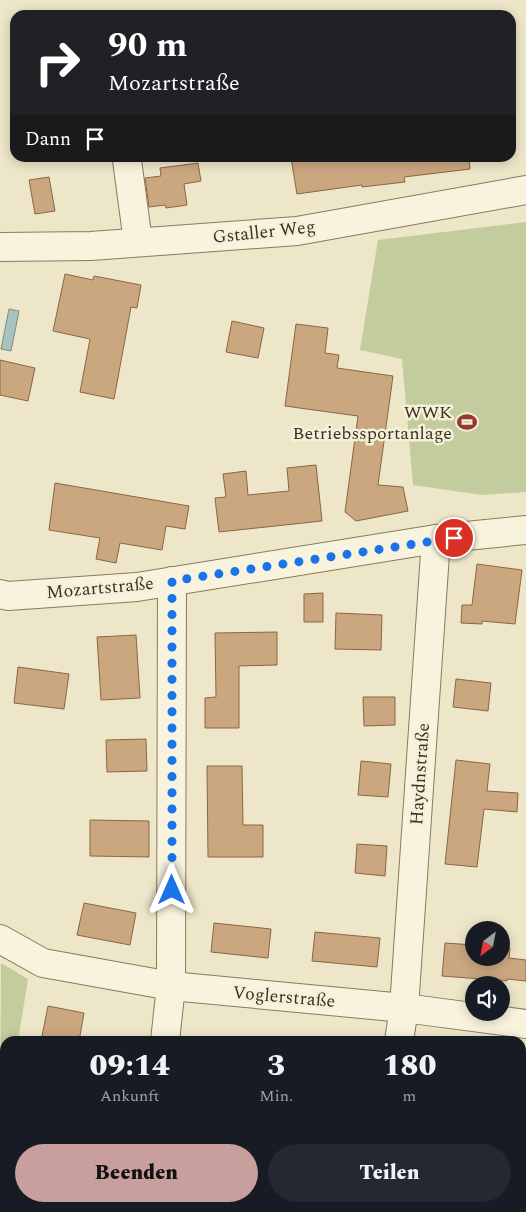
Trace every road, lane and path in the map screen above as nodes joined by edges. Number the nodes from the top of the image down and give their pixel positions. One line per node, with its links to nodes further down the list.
1 (127, 162): 3 (street)
2 (526, 190): 3 (street, Gstaller Weg)
3 (138, 242): 4 (street, Gstaller Weg)
4 (0, 247)
5 (526, 530): 6 (street, Mozartstraße)
6 (436, 539): 7 (street, Mozartstraße); 11 (street, Haydnstraße)
7 (172, 581): 8 (street, Mozartstraße); 10 (street)
8 (0, 594)
9 (0, 939): 10 (street, Voglerstraße)
10 (171, 986): 11 (street, Voglerstraße); 13 (street)
11 (404, 1008): 12 (street, Voglerstraße); 14 (street, Haydnstraße)
12 (526, 1024)
13 (166, 1036)
14 (400, 1036)

